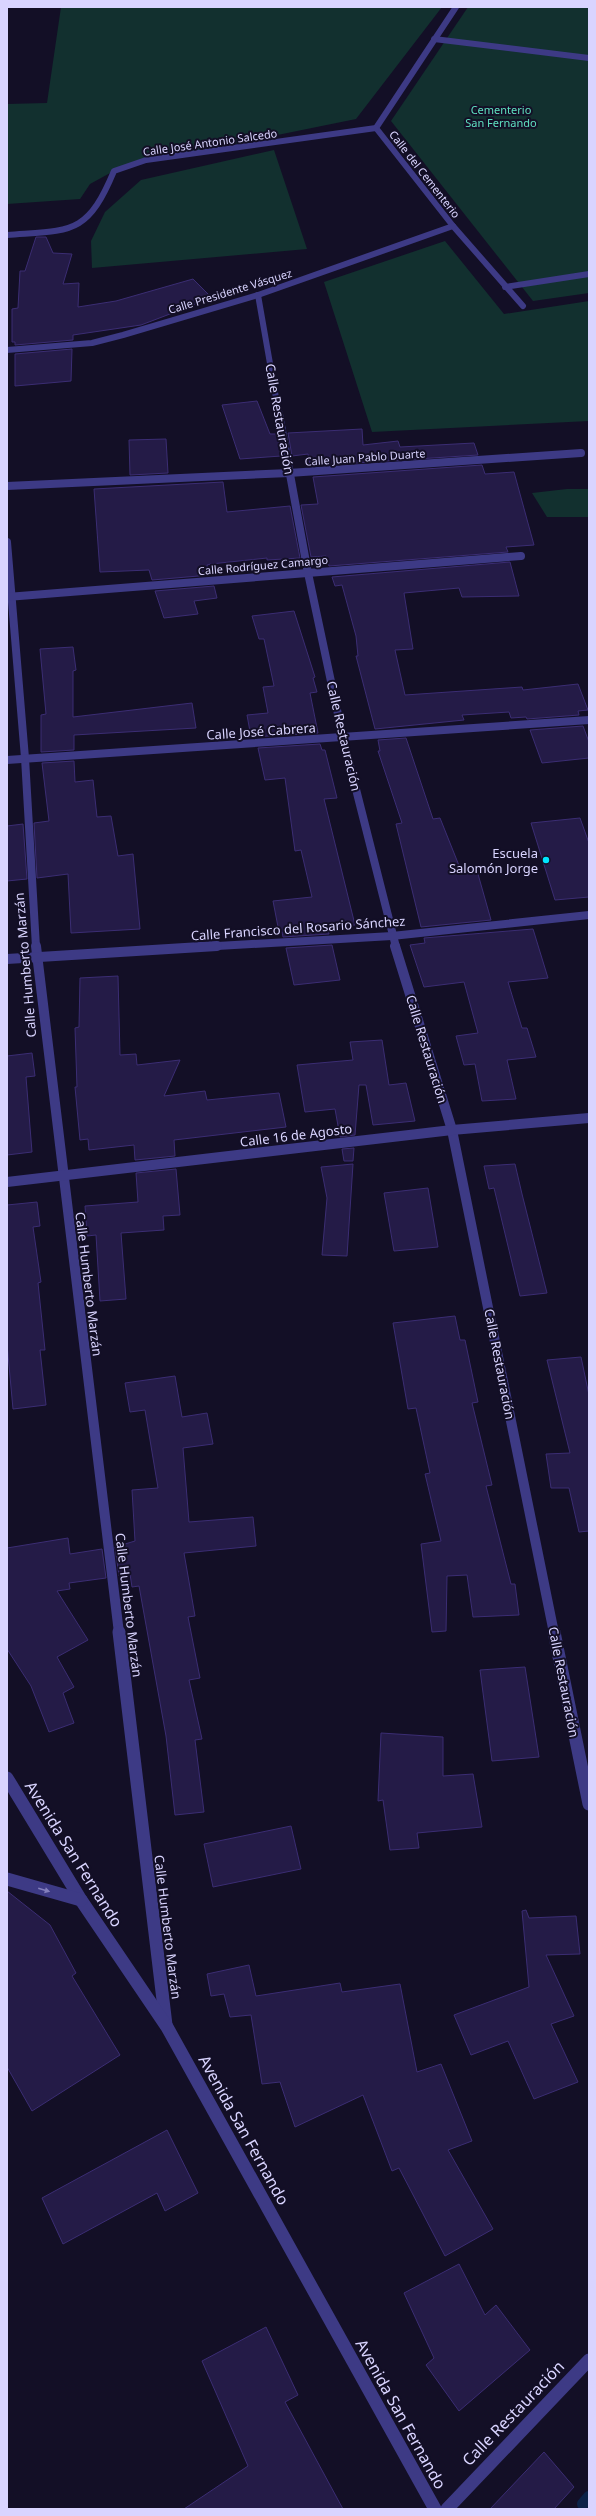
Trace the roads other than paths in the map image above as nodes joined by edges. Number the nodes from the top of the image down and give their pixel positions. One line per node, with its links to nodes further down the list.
1 (456, 7): 2 (street, Calle del Cementerio)
2 (434, 39): 3 (street); 4 (street, Calle del Cementerio)
3 (589, 58)
4 (376, 128): 5 (street, Calle del Cementerio); 6 (street, Calle José Antonio Salcedo)
5 (453, 226): 8 (street, Calle del Cementerio); 9 (street, Calle Presidente Vásquez)
6 (7, 235)
7 (589, 274): 8 (street)
8 (505, 287): 10 (street, Calle del Cementerio)
9 (258, 296): 11 (street, Calle Presidente Vásquez); 13 (street, Calle Restauración)
10 (523, 306)
11 (7, 350)
12 (581, 453): 13 (street, Calle Juan Pablo Duarte)
13 (289, 473): 14 (street, Calle Juan Pablo Duarte); 17 (street, Calle Restauración)
14 (7, 486)
15 (7, 542): 18 (street, Calle Humberto Marzán)
16 (520, 556): 17 (street, Calle Rodríguez Camargo)
17 (308, 572): 18 (street, Calle Rodríguez Camargo); 20 (street, Calle Restauración)
18 (10, 597): 21 (street, Calle Humberto Marzán)
19 (589, 720): 20 (street, Calle José Cabrera)
20 (343, 738): 21 (street, Calle José Cabrera); 24 (street, Calle Restauración)
21 (25, 758): 22 (street, Calle José Cabrera); 25 (street, Calle Humberto Marzán)
22 (7, 760)
23 (589, 915): 24 (street, Calle Francisco del Rosario Sánchez)
24 (392, 936): 25 (street, Calle Francisco del Rosario Sánchez); 28 (street, Calle Restauración)
25 (37, 957): 26 (street, Calle Francisco del Rosario Sánchez); 29 (street, Calle Humberto Marzán)
26 (7, 959)
27 (589, 1118): 28 (street, Calle 16 de Agosto)
28 (452, 1130): 29 (street, Calle 16 de Agosto); 33 (street, Calle Restauración)
29 (62, 1177): 30 (street, Calle 16 de Agosto); 36 (street, Calle Humberto Marzán)
30 (7, 1182)
31 (7, 1778): 32 (street, Avenida San Fernando)
32 (11, 1793): 35 (street, Avenida San Fernando)
33 (589, 1804)
34 (7, 1879): 35 (street, one-way to 35)
35 (81, 1900): 36 (street, Avenida San Fernando)
36 (167, 2027): 38 (street, Avenida San Fernando)
37 (589, 2360): 39 (street, Calle Restauración)
38 (435, 2509)
39 (447, 2509)

